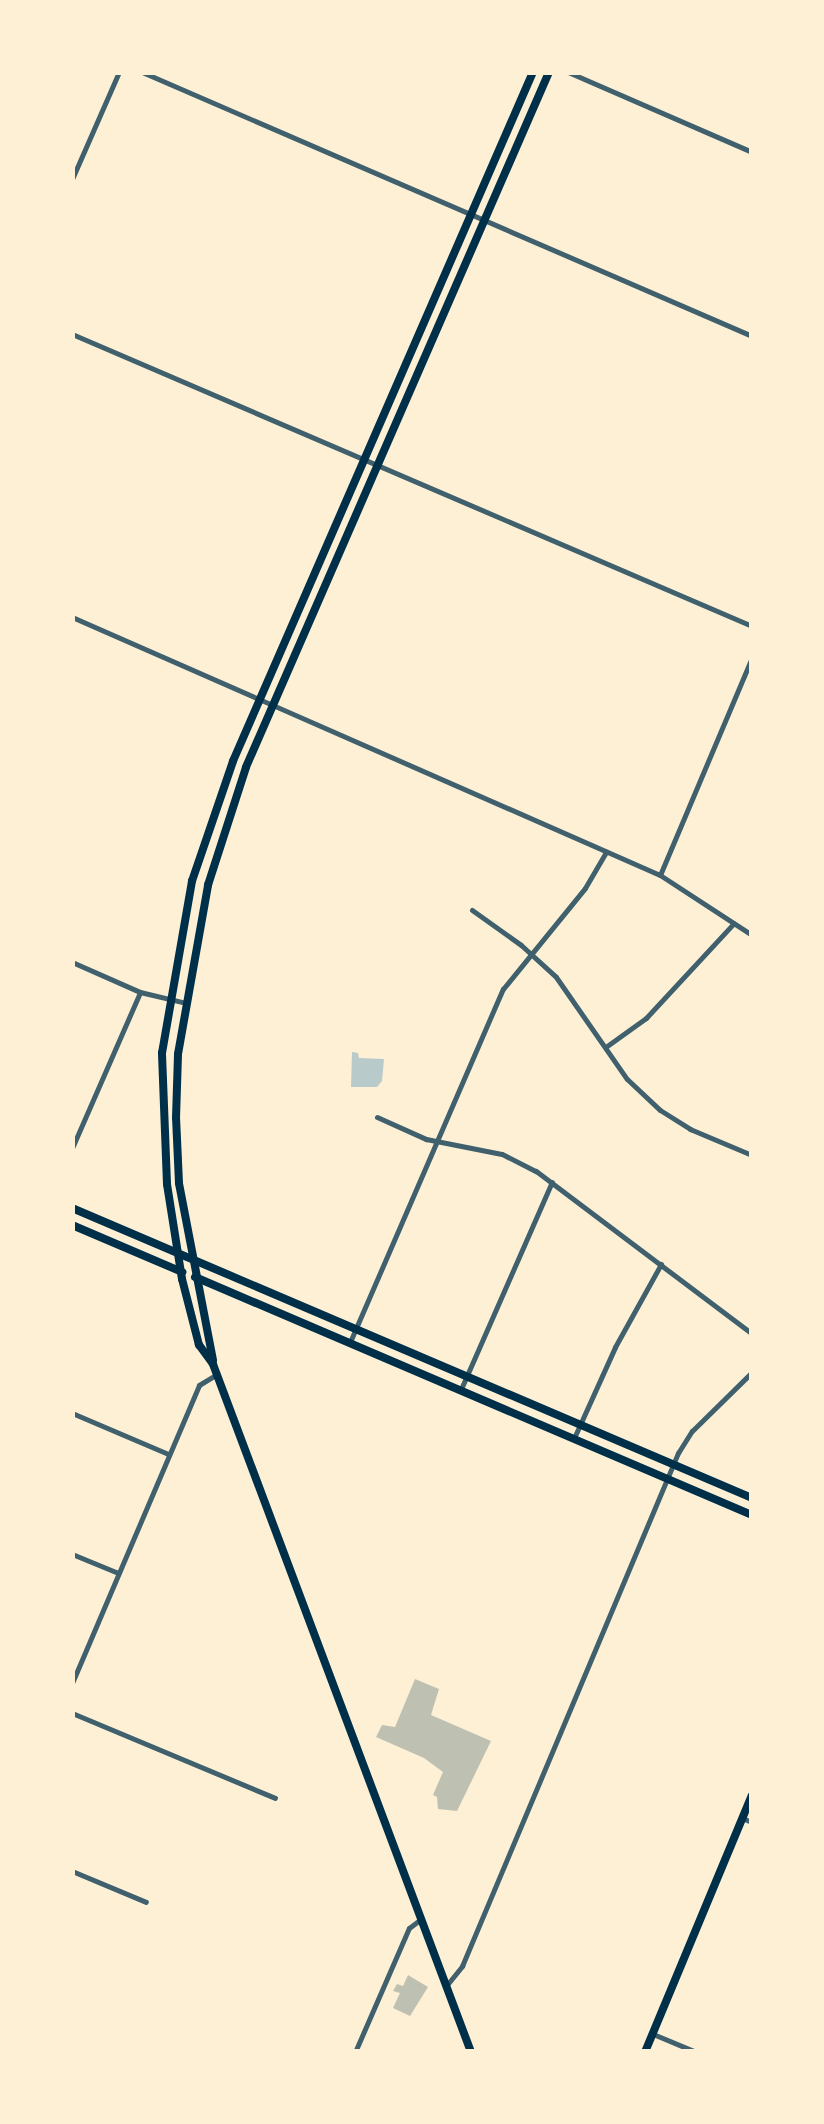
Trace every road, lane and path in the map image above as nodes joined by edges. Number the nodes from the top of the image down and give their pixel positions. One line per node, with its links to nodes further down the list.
1 (119, 72): 7 (street)
2 (142, 72): 8 (street)
3 (533, 72): 8 (main road)
4 (549, 72): 9 (main road)
5 (568, 72): 6 (street)
6 (752, 152)
7 (72, 179)
8 (471, 213): 9 (street); 11 (main road)
9 (485, 219): 12 (street); 13 (main road)
10 (72, 334): 14 (street)
11 (418, 334): 13 (main road); 14 (main road)
12 (752, 336)
13 (432, 340): 15 (main road)
14 (364, 459): 15 (street); 16 (main road)
15 (378, 465): 17 (main road); 19 (street)
16 (314, 577): 17 (main road); 21 (main road)
17 (328, 583): 22 (main road)
18 (72, 617): 21 (street)
19 (752, 626)
20 (752, 658): 24 (street)
21 (260, 700): 22 (street); 31 (main road)
22 (273, 706): 23 (street); 32 (main road)
23 (606, 852): 24 (street); 28 (street)
24 (660, 874): 26 (street)
25 (472, 910): 28 (street)
26 (734, 922): 27 (street); 33 (street)
27 (752, 935)
28 (530, 952): 33 (street); 37 (street)
29 (72, 962): 30 (street)
30 (140, 992): 31 (street); 38 (street)
31 (170, 1000): 32 (street); 36 (main road)
32 (186, 1004): 35 (main road)
33 (607, 1046): 39 (street)
34 (378, 1117): 37 (street)
35 (176, 1118): 36 (main road); 44 (main road)
36 (162, 1119): 43 (main road)
37 (436, 1142): 40 (street); 48 (street)
38 (72, 1148)
39 (752, 1155)
40 (552, 1182): 45 (street); 53 (street)
41 (72, 1208): 43 (main road)
42 (72, 1225): 46 (main road)
43 (178, 1254): 44 (main road); 46 (main road)
44 (192, 1260): 47 (main road); 48 (main road)
45 (660, 1264): 49 (street); 56 (street)
46 (181, 1271): 47 (main road); 51 (main road)
47 (194, 1277): 50 (main road); 51 (main road)
48 (356, 1328): 50 (street); 53 (main road)
49 (752, 1334)
50 (350, 1342): 54 (main road)
51 (215, 1369): 58 (street); 73 (main road)
52 (752, 1372): 59 (street)
53 (466, 1376): 54 (street); 56 (main road)
54 (461, 1389): 57 (main road)
55 (72, 1413): 58 (street)
56 (581, 1425): 57 (street); 59 (main road)
57 (574, 1438): 60 (main road)
58 (168, 1454): 64 (street)
59 (672, 1465): 60 (street); 61 (main road)
60 (666, 1479): 62 (main road); 74 (street)
61 (752, 1498)
62 (752, 1515)
63 (72, 1554): 64 (street)
64 (118, 1573): 65 (street)
65 (72, 1682)
66 (72, 1713): 68 (street)
67 (752, 1796): 69 (main road)
68 (275, 1798)
69 (742, 1818): 70 (street); 75 (main road)
70 (752, 1822)
71 (72, 1871): 72 (street)
72 (146, 1902)
73 (420, 1919): 74 (main road); 76 (street)
74 (446, 1986): 77 (main road)
75 (653, 2034): 78 (main road); 79 (street)
76 (355, 2052)
77 (471, 2052)
78 (645, 2052)
79 (696, 2052)

